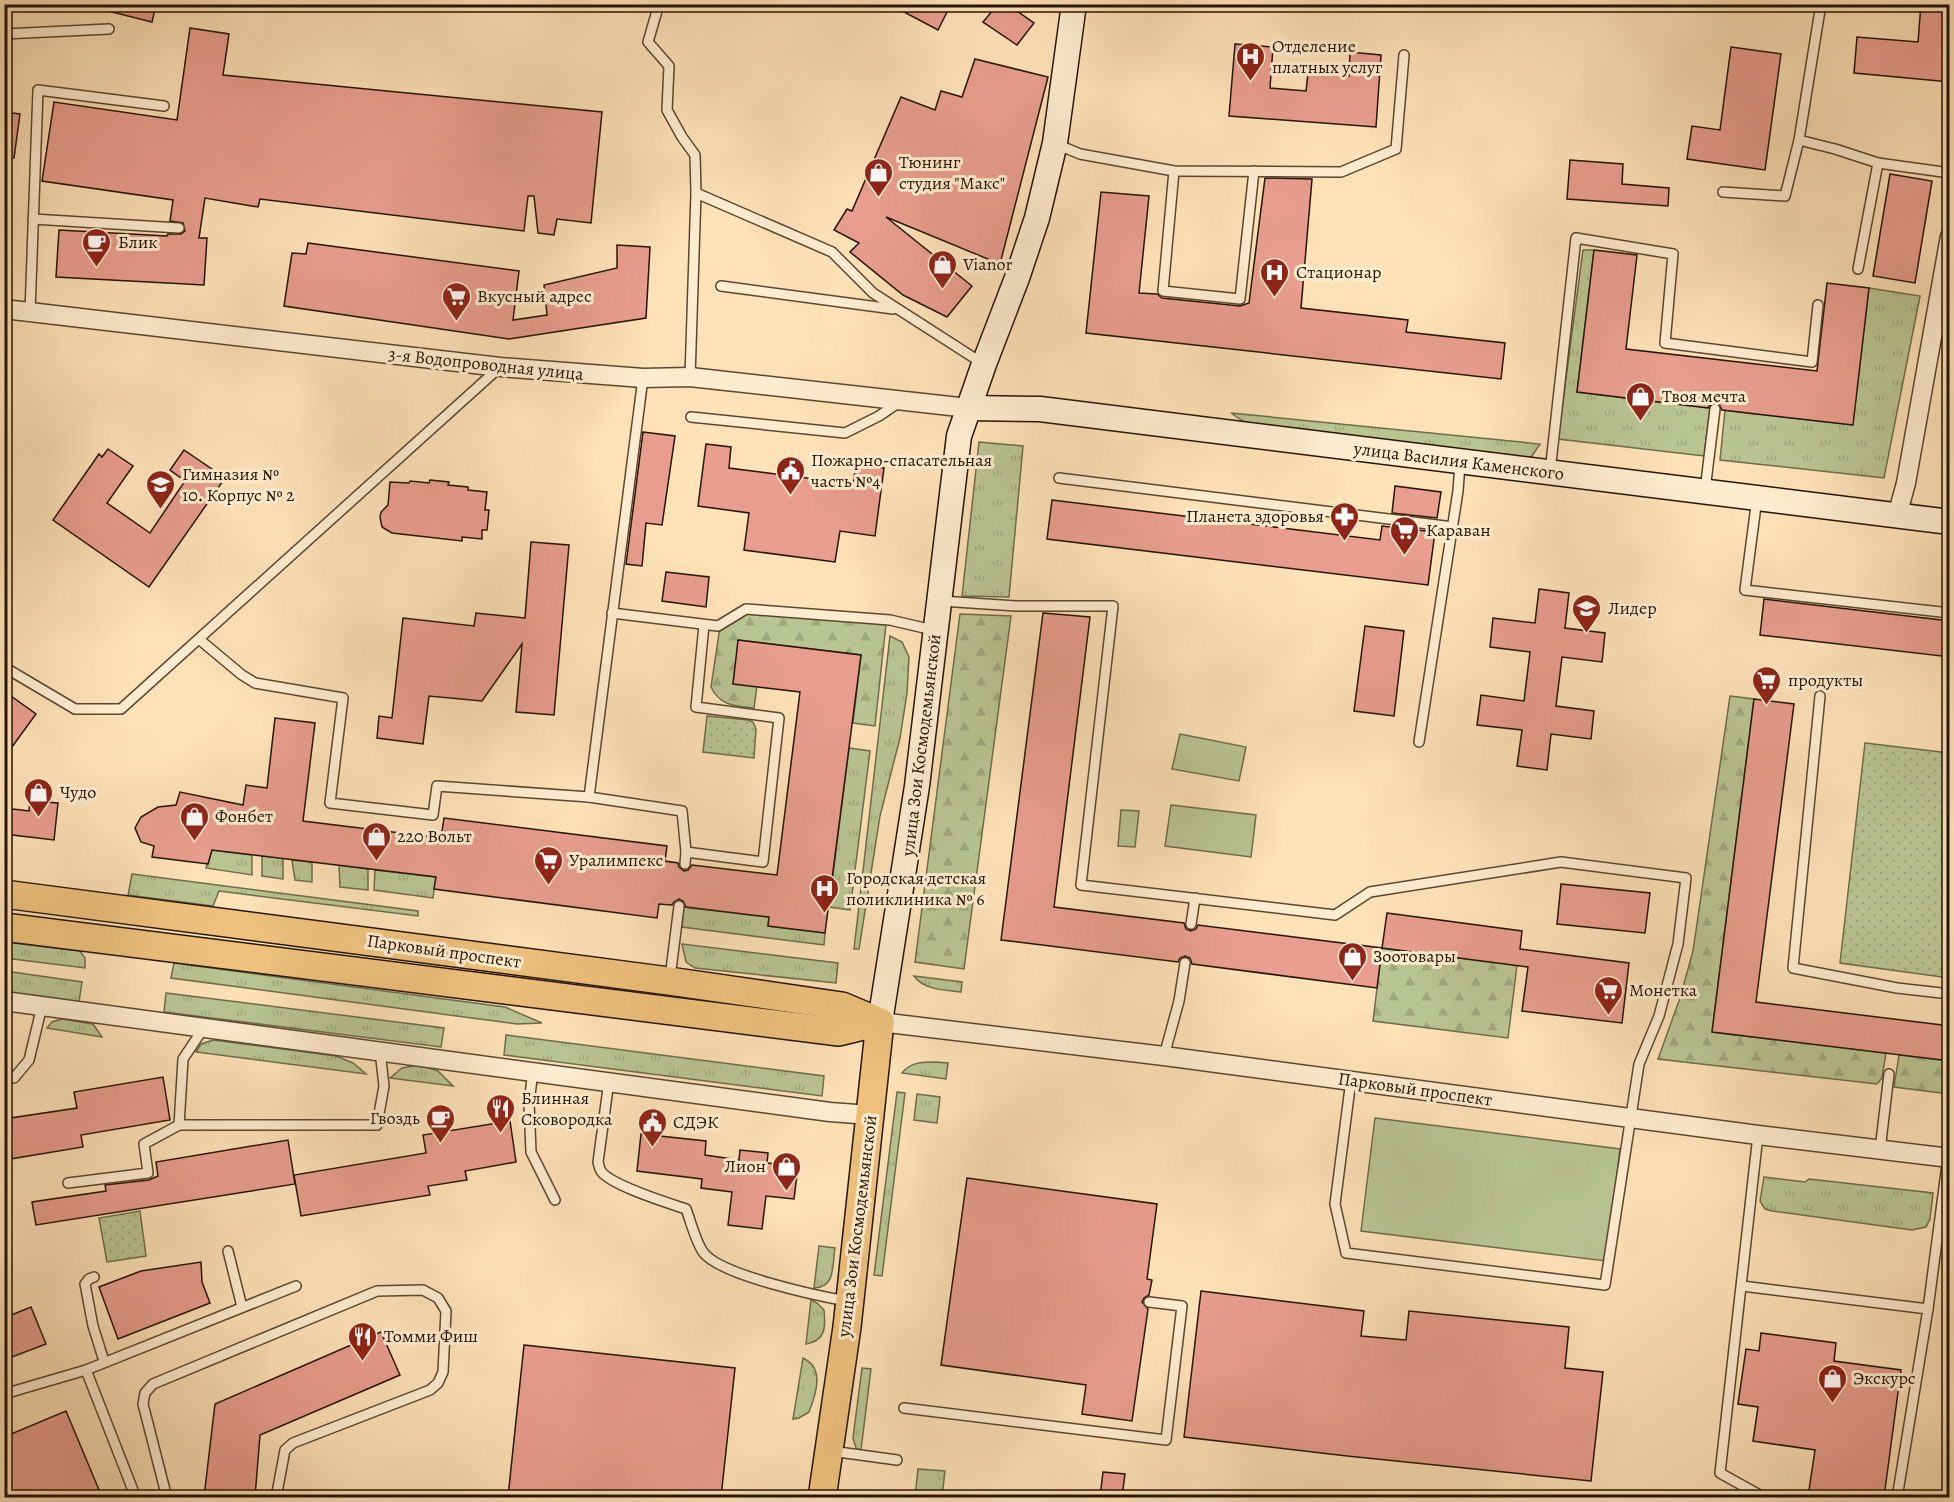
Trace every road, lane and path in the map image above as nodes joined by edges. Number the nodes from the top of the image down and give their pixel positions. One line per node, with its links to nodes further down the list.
1 (659, 4): 15 (lane)
2 (1074, 4): 9 (main road, улица Зои Космодемьянской)
3 (1821, 4): 8 (lane)
4 (109, 29): 5 (lane)
5 (4, 34)
6 (1404, 55): 12 (lane)
7 (164, 106): 16 (lane)
8 (1799, 140): 10 (lane); 14 (lane)
9 (1055, 143): 11 (lane); 25 (main road, улица Зои Космодемьянской)
10 (1878, 163): 13 (lane); 19 (lane)
11 (1174, 171): 12 (lane); 12 (lane)
12 (1254, 171)
13 (1950, 173)
14 (1723, 192)
15 (696, 193): 23 (lane); 27 (lane)
16 (33, 219): 17 (lane); 24 (lane)
17 (179, 228)
18 (1949, 238): 38 (street)
19 (1858, 269)
20 (721, 286): 23 (lane)
21 (1818, 305): 34 (lane)
22 (4, 309): 24 (street, 3-я Водопроводная улица)
23 (896, 309): 25 (lane)
24 (30, 312): 26 (street, 3-я Водопроводная улица)
25 (984, 364): 30 (main road, улица Зои Космодемьянской)
26 (500, 368): 28 (street, 3-я Водопроводная улица); 46 (lane)
27 (690, 377): 28 (street, 3-я Водопроводная улица); 29 (street, 3-я Водопроводная улица)
28 (643, 378): 42 (lane)
29 (900, 401): 30 (street, 3-я Водопроводная улица); 32 (lane)
30 (968, 408): 33 (main road, улица Василия Каменского); 41 (main road, улица Зои Космодемьянской)
31 (1715, 409): 36 (lane)
32 (691, 417)
33 (1460, 461): 34 (main road, улица Василия Каменского); 40 (lane)
34 (1550, 472): 36 (main road, улица Василия Каменского)
35 (1059, 478): 40 (lane)
36 (1705, 491): 37 (main road, улица Василия Каменского)
37 (1757, 498): 38 (main road, улица Василия Каменского); 43 (lane)
38 (1897, 516): 39 (main road, улица Василия Каменского)
39 (1950, 522)
40 (1453, 528): 49 (lane)
41 (939, 600): 45 (main road, улица Зои Космодемьянской); 54 (lane)
42 (612, 613): 44 (lane); 50 (lane)
43 (1950, 613)
44 (704, 625): 45 (lane); 51 (lane)
45 (936, 630): 63 (main road, улица Зои Космодемьянской)
46 (200, 640): 47 (lane); 50 (lane)
47 (4, 667)
48 (1820, 696): 60 (lane)
49 (1419, 742)
50 (589, 797): 51 (lane)
51 (686, 852): 52 (lane)
52 (685, 864)
53 (4, 894): 59 (main road, Парковый проспект)
54 (1195, 898): 56 (lane); 73 (lane)
55 (679, 906): 59 (lane)
56 (1191, 924)
57 (4, 927): 63 (main road, Парковый проспект)
58 (1185, 963): 66 (lane)
59 (669, 981): 63 (main road, Парковый проспект)
60 (1950, 994)
61 (4, 1001): 62 (street)
62 (42, 1006): 64 (street); 69 (lane)
63 (880, 1022): 66 (street, Парковый проспект); 72 (main road, улица Зои Космодемьянской)
64 (202, 1029): 65 (street); 74 (lane)
65 (380, 1052): 67 (street); 74 (lane)
66 (1164, 1056): 70 (street, Парковый проспект)
67 (533, 1071): 71 (street); 79 (lane)
68 (1889, 1074): 76 (lane)
69 (4, 1078)
70 (1351, 1080): 73 (street, Парковый проспект); 73 (lane)
71 (609, 1081): 72 (street); 84 (lane)
72 (870, 1115): 84 (main road, улица Зои Космодемьянской)
73 (1630, 1118): 75 (street, Парковый проспект)
74 (179, 1125): 78 (lane)
75 (1758, 1135): 76 (street, Парковый проспект); 83 (lane)
76 (1880, 1150): 77 (street, Парковый проспект)
77 (1949, 1157): 87 (lane)
78 (68, 1184)
79 (555, 1200)
80 (228, 1251): 86 (lane)
81 (94, 1277): 88 (lane)
82 (296, 1286): 86 (lane)
83 (1742, 1286): 87 (lane); 99 (lane)
84 (849, 1302): 92 (main road, улица Зои Космодемьянской)
85 (1149, 1302): 91 (lane)
86 (242, 1307): 88 (lane)
87 (1928, 1309): 100 (lane)
88 (104, 1361): 89 (lane)
89 (86, 1370): 90 (lane); 95 (lane)
90 (4, 1394)
91 (904, 1408)
92 (828, 1451): 93 (lane); 98 (main road, улица Зои Космодемьянской)
93 (897, 1460)
94 (1950, 1492): 101 (lane)
95 (136, 1497)
96 (167, 1497): 97 (lane)
97 (276, 1497)
98 (822, 1497)
99 (1765, 1497)
100 (1897, 1497)
101 (1949, 1497)

